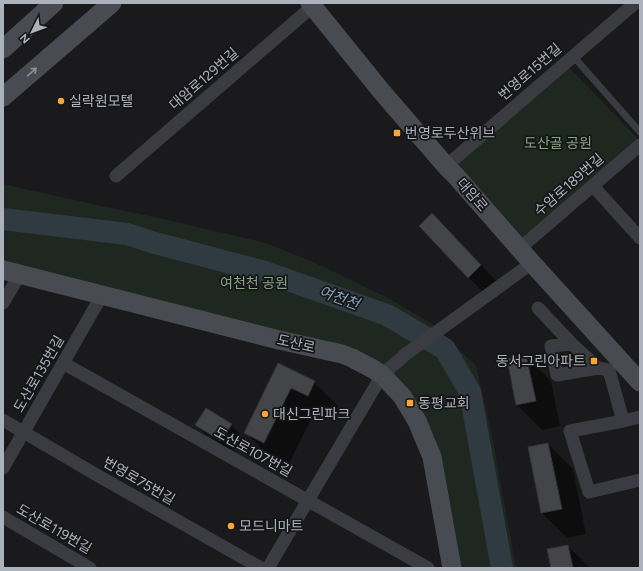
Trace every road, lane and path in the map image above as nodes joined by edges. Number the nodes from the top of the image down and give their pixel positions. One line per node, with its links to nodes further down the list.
1 (54, 3): 5 (main road)
2 (112, 3): 7 (main road, one-way to 2)
3 (634, 3): 6 (street, 번영로15번길)
4 (311, 5): 10 (main road, 대암로); 11 (street, 대암로129번길)
5 (3, 49)
6 (573, 56): 8 (lane); 10 (street, 번영로15번길)
7 (3, 97)
8 (640, 132)
9 (640, 145): 12 (street, 수암로189번길)
10 (446, 166): 14 (main road, 대암로)
11 (116, 176)
12 (593, 186): 13 (street); 14 (street, 수암로189번길)
13 (640, 238)
14 (519, 249): 15 (main road, 대암로)
15 (532, 263): 23 (street); 24 (main road, 대암로)
16 (11, 272): 17 (main road, 도산로); 18 (street)
17 (102, 295): 21 (street, 도산로135번길); 23 (main road, 도산로)
18 (3, 303)
19 (538, 308): 20 (street)
20 (572, 344): 22 (street); 22 (street)
21 (63, 363): 28 (street, 도산로135번길); 31 (street, 도산로107번길)
22 (598, 368): 27 (street)
23 (382, 375): 31 (street); 37 (main road, 도산로)
24 (640, 382)
25 (640, 417): 27 (street)
26 (3, 420): 28 (street, 번영로75번길)
27 (623, 421): 30 (street)
28 (24, 432): 29 (street, 도산로135번길); 34 (street, 번영로75번길)
29 (3, 468)
30 (640, 480)
31 (307, 500): 35 (street); 36 (street, 도산로107번길)
32 (3, 517): 33 (street, 도산로119번길)
33 (90, 568)
34 (261, 568)
35 (268, 568)
36 (428, 568)
37 (452, 568)

